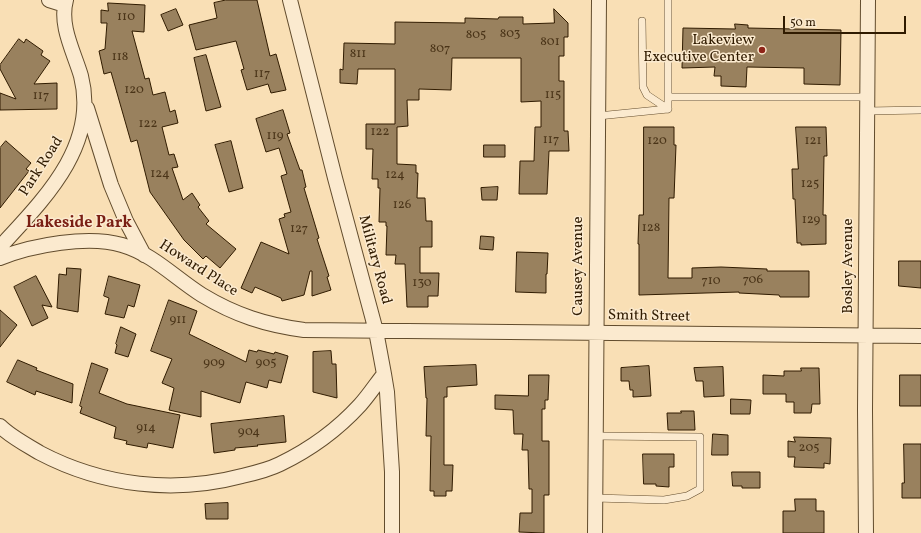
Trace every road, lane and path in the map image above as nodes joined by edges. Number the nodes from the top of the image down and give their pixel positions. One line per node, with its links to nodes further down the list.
1 (50, 0): 6 (street)
2 (290, 0): 17 (street, Military Road)
3 (599, 0): 13 (street, Causey Avenue)
4 (668, 0): 8 (lane)
5 (868, 0): 10 (street, Bosley Avenue)
6 (66, 2): 9 (street, Park Road)
7 (642, 21): 11 (lane)
8 (668, 97): 10 (lane); 11 (lane)
9 (85, 99): 14 (street, Park Road); 15 (street, Howard Place)
10 (868, 104): 12 (lane); 19 (street, Bosley Avenue)
11 (668, 109): 13 (lane)
12 (921, 110)
13 (598, 116): 18 (street, Causey Avenue)
14 (0, 246)
15 (144, 254): 16 (street, Howard Place); 17 (street, Howard Place)
16 (0, 258)
17 (376, 332): 18 (street, Smith Street); 21 (street, Military Road)
18 (596, 333): 19 (street, Smith Street); 23 (street, Causey Avenue)
19 (866, 336): 20 (street, Smith Street); 27 (street, Bosley Avenue)
20 (921, 336)
21 (384, 374): 22 (street); 25 (street, Military Road)
22 (0, 426)
23 (595, 436): 24 (street, Causey Avenue); 24 (lane)
24 (595, 498): 26 (street, Causey Avenue)
25 (392, 533)
26 (595, 533)
27 (866, 533)

